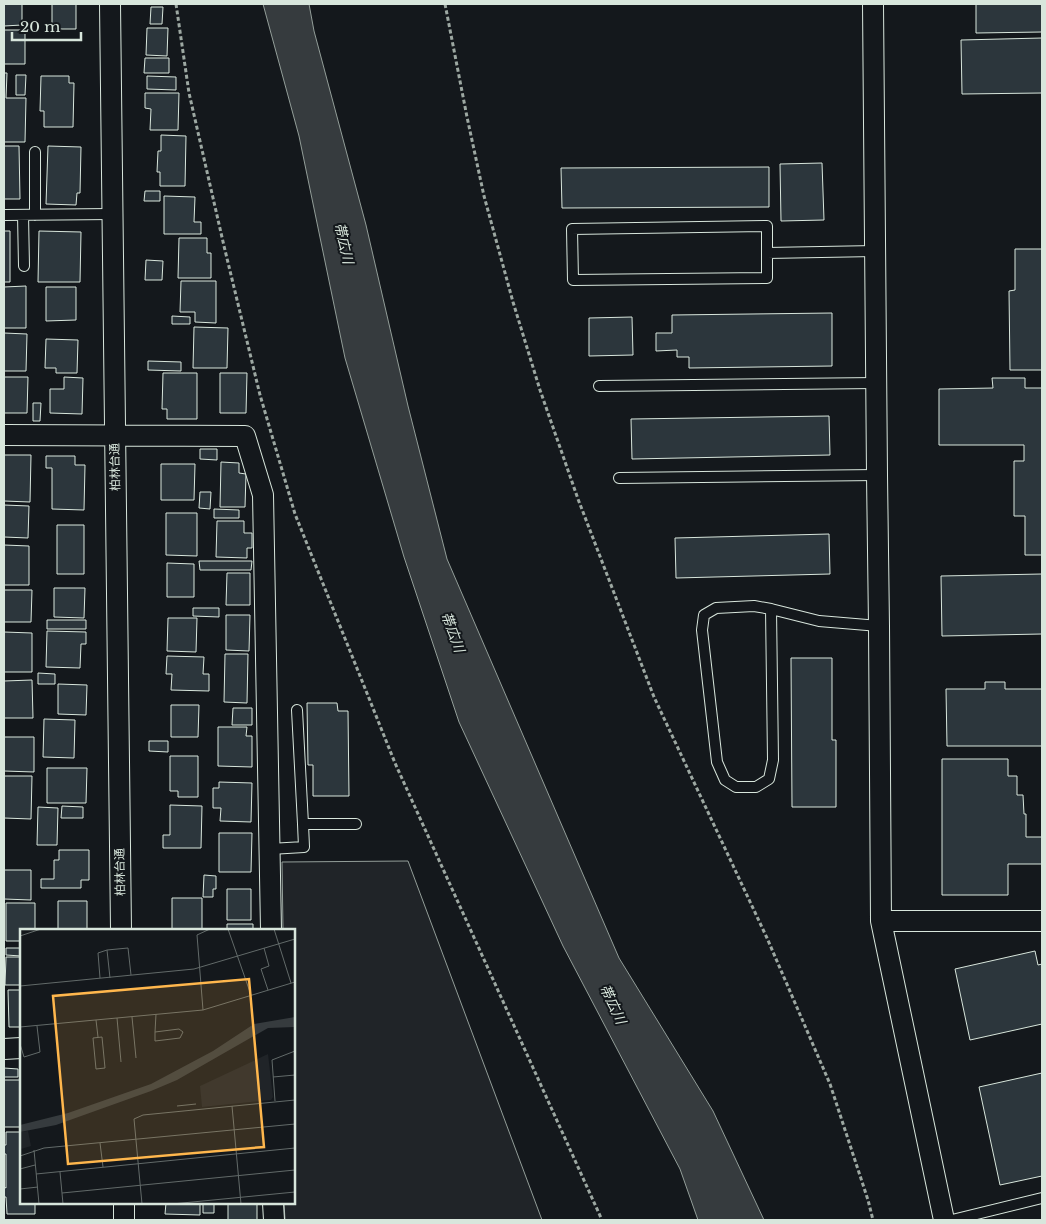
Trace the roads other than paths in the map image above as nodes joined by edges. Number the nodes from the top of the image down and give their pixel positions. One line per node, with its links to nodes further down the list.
1 (110, 4): 4 (street, 柏林台通)
2 (873, 4): 8 (street)
3 (35, 152): 7 (lane)
4 (112, 214): 7 (lane); 14 (street, 柏林台通)
5 (4, 215): 6 (lane)
6 (23, 215): 7 (lane); 10 (lane)
7 (36, 215)
8 (875, 251): 9 (lane); 11 (street)
9 (767, 254): 9 (lane)
10 (24, 266)
11 (876, 383): 12 (lane); 15 (street)
12 (599, 386)
13 (4, 435): 14 (street)
14 (114, 435): 22 (street); 25 (street, 柏林台通)
15 (877, 475): 16 (lane); 18 (street)
16 (619, 478)
17 (771, 609): 17 (lane); 18 (lane)
18 (879, 626): 24 (street)
19 (297, 710): 20 (lane)
20 (303, 824): 21 (lane); 22 (lane)
21 (356, 824)
22 (270, 849): 26 (street)
23 (1042, 921): 24 (street)
24 (881, 922): 34 (street)
25 (120, 929)
26 (271, 929)
27 (20, 1048): 28 (street)
28 (4, 1049)
29 (1042, 1198): 35 (lane)
30 (124, 1204): 32 (street)
31 (273, 1204): 33 (street)
32 (124, 1220)
33 (274, 1220)
34 (944, 1220)
35 (952, 1220)

